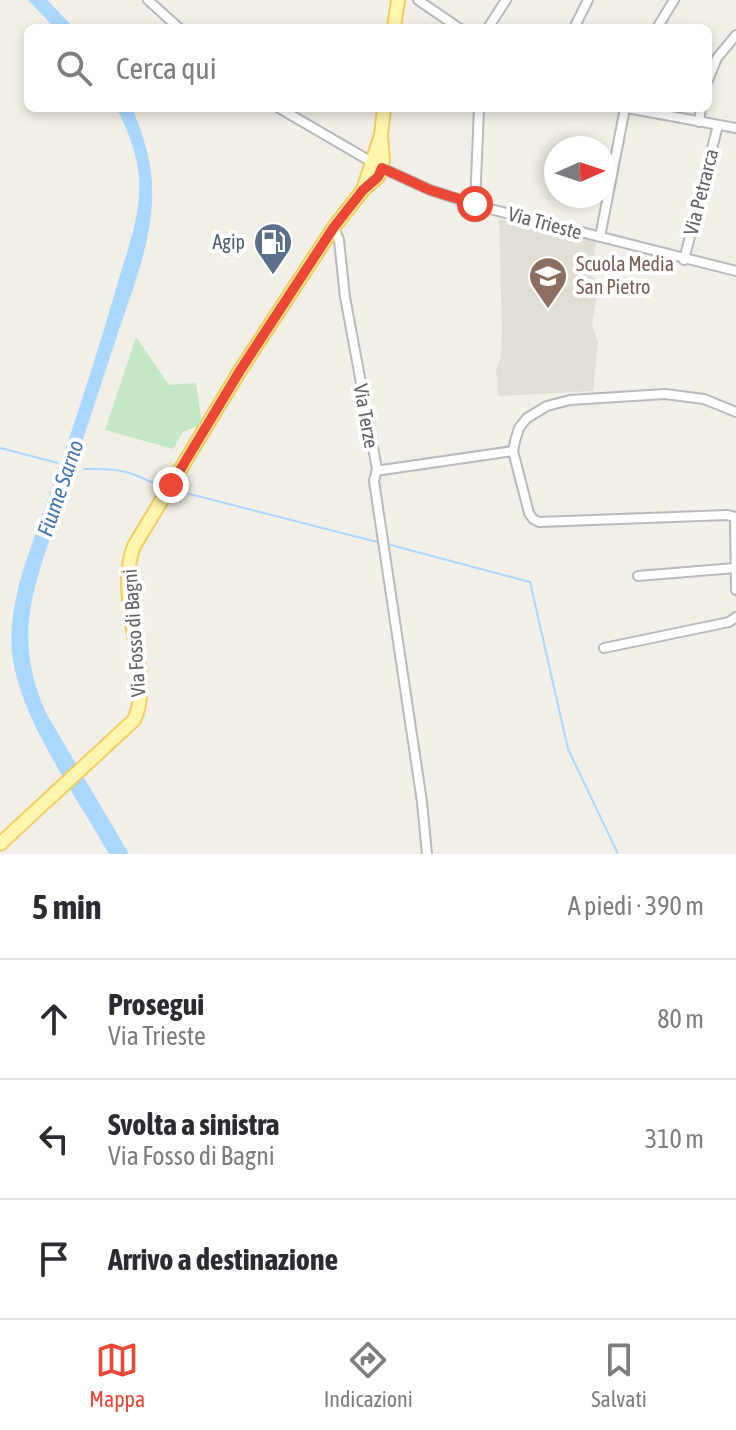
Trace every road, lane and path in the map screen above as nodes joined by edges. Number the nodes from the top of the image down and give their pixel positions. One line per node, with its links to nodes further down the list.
1 (148, 0): 7 (street)
2 (398, 0): 8 (main road)
3 (418, 0): 9 (street)
4 (506, 0): 10 (street)
5 (588, 0): 11 (street)
6 (674, 0): 12 (street)
7 (175, 24)
8 (395, 24)
9 (453, 24)
10 (491, 24)
11 (576, 24)
12 (659, 24)
13 (736, 35): 14 (street)
14 (712, 70)
15 (286, 112): 24 (street, Via Trieste)
16 (384, 112): 24 (main road)
17 (479, 112): 25 (street)
18 (625, 112): 27 (street)
19 (647, 112): 21 (street)
20 (700, 112): 21 (street)
21 (699, 122): 22 (street)
22 (718, 125): 23 (street); 28 (street, Via Petrarca)
23 (736, 128)
24 (377, 166): 25 (street, Via Trieste); 26 (main road, Via Fosso di Bagni)
25 (475, 204): 27 (street, Via Trieste)
26 (334, 227): 32 (street, Via Terze); 39 (main road, Via Fosso di Bagni)
27 (600, 237): 28 (street, Via Trieste)
28 (684, 260): 29 (street, Via Trieste)
29 (736, 271)
30 (736, 412): 31 (street)
31 (513, 451): 32 (street, Via Terze); 33 (street)
32 (377, 469): 40 (street)
33 (736, 517): 34 (street)
34 (735, 568): 35 (street); 36 (street)
35 (638, 576)
36 (736, 590)
37 (736, 617): 38 (street)
38 (604, 648)
39 (0, 844)
40 (427, 854)

